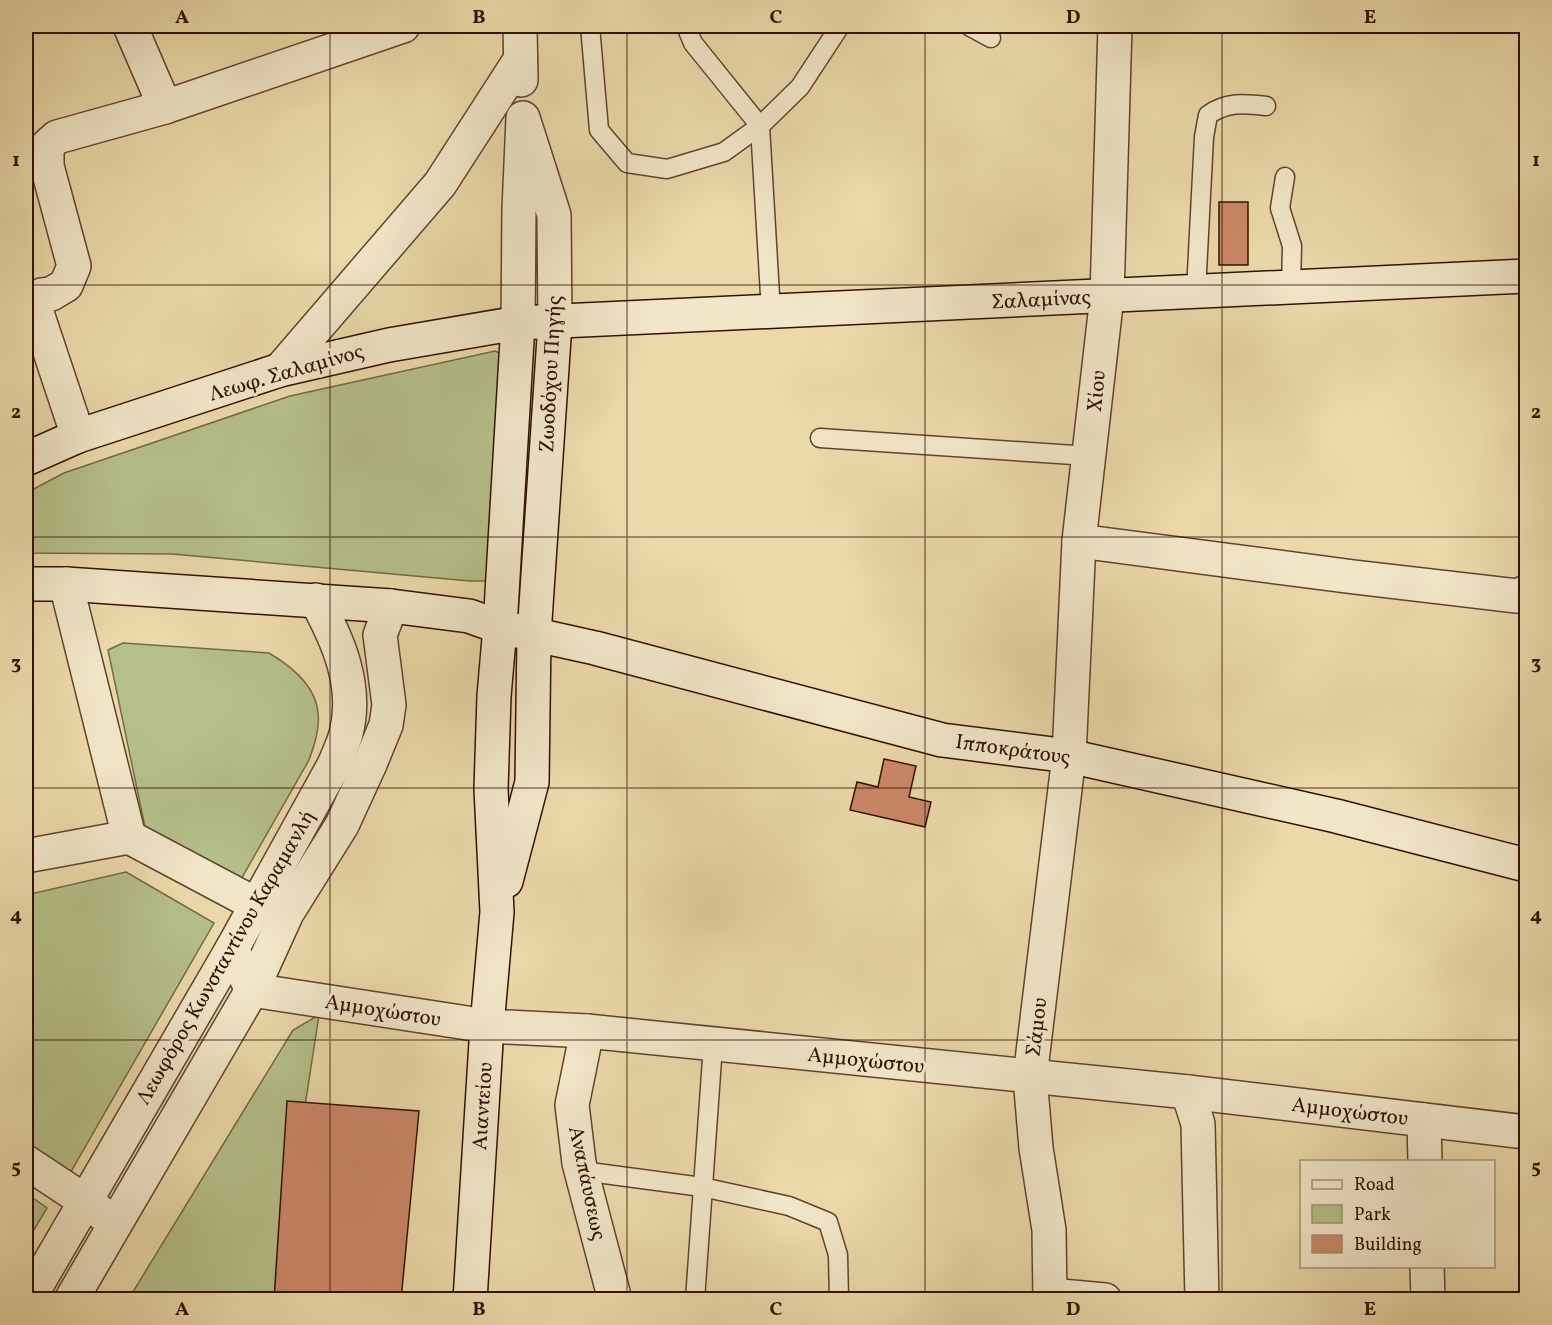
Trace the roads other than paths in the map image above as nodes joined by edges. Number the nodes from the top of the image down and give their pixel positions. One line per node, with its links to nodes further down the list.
1 (130, 26): 11 (street)
2 (403, 26): 11 (street)
3 (520, 26): 10 (street, Ζωοδόχου Πηγής)
4 (590, 26): 14 (lane)
5 (686, 26): 14 (lane)
6 (840, 26): 14 (lane)
7 (969, 26): 9 (lane)
8 (1115, 26): 19 (street, Χίου)
9 (991, 38)
10 (520, 60): 13 (street, Ζωοδόχου Πηγής); 23 (street)
11 (165, 106): 24 (street)
12 (1266, 106): 18 (lane)
13 (523, 118): 21 (street, Ζωοδόχου Πηγής); 22 (street, Ζωοδόχου Πηγής)
14 (760, 126): 20 (lane)
15 (1286, 177): 17 (lane)
16 (1527, 276): 17 (street, Σαλαμίνας)
17 (1291, 286): 18 (street, Σαλαμίνας)
18 (1196, 291): 19 (street, Σαλαμίνας)
19 (1107, 296): 20 (street, Σαλαμίνας); 26 (street, Χίου)
20 (771, 312): 22 (street, Σαλαμίνας)
21 (518, 323): 22 (street, Λεωφ. Σαλαμίνος); 23 (street, Λεωφ. Σαλαμίνος); 34 (street, Ζωοδόχου Πηγής)
22 (555, 323): 35 (street, Ζωοδόχου Πηγής)
23 (280, 370): 24 (street, Λεωφ. Σαλαμίνος)
24 (78, 436): 27 (street, Λεωφ. Σαλαμίνος)
25 (820, 438): 26 (lane)
26 (1089, 456): 28 (street, Χίου)
27 (26, 459)
28 (1079, 542): 31 (street); 36 (street, Χίου)
29 (26, 584): 30 (street)
30 (66, 584): 32 (street); 37 (street)
31 (1527, 591)
32 (316, 600): 33 (street); 40 (street, Λεωφόρος Κωνσταντίνου Καραμανλή)
33 (392, 606): 34 (street); 43 (street, Λεωφόρος Κωνσταντίνου Καραμανλή)
34 (500, 627): 35 (street, Ιπποκράτους); 41 (street, Αιαντείου)
35 (534, 635): 36 (street, Ιπποκράτους); 41 (street, Αιαντείου)
36 (1069, 756): 39 (street, Ιπποκράτους); 47 (street, Σάμου)
37 (129, 837): 38 (street); 40 (street)
38 (26, 856)
39 (1527, 865)
40 (257, 904): 42 (street, Λεωφόρος Κωνσταντίνου Καραμανλή)
41 (497, 912): 44 (street, Αιαντείου)
42 (232, 949): 43 (street); 55 (street, Λεωφόρος Κωνσταντίνου Καραμανλή)
43 (252, 990): 44 (street, Αμμοχώστου); 56 (street, Λεωφόρος Κωνσταντίνου Καραμανλή)
44 (487, 1026): 45 (street, Αμμοχώστου); 61 (street, Αιαντείου)
45 (587, 1031): 46 (street, Αμμοχώστου); 53 (street, Αναπάυσεως)
46 (713, 1045): 47 (street, Αμμοχώστου); 54 (lane)
47 (1030, 1077): 48 (street, Αμμοχώστου); 58 (street, Σάμου)
48 (1188, 1092): 49 (street, Αμμοχώστου); 66 (street)
49 (1424, 1120): 50 (street, Αμμοχώστου); 51 (street)
50 (1527, 1132)
51 (1425, 1160)
52 (26, 1162): 55 (street)
53 (582, 1171): 54 (lane); 62 (street, Αναπάυσεως)
54 (702, 1187): 63 (lane); 64 (lane)
55 (86, 1201): 56 (street); 59 (street, Λεωφόρος Κωνσταντίνου Καραμανλή)
56 (115, 1223): 60 (street, Λεωφόρος Κωνσταντίνου Καραμανλή)
57 (1427, 1268): 67 (street)
58 (1050, 1297): 65 (street)
59 (28, 1299)
60 (70, 1299)
61 (470, 1299)
62 (615, 1299)
63 (695, 1299)
64 (839, 1299)
65 (1105, 1299)
66 (1202, 1299)
67 (1428, 1299)

